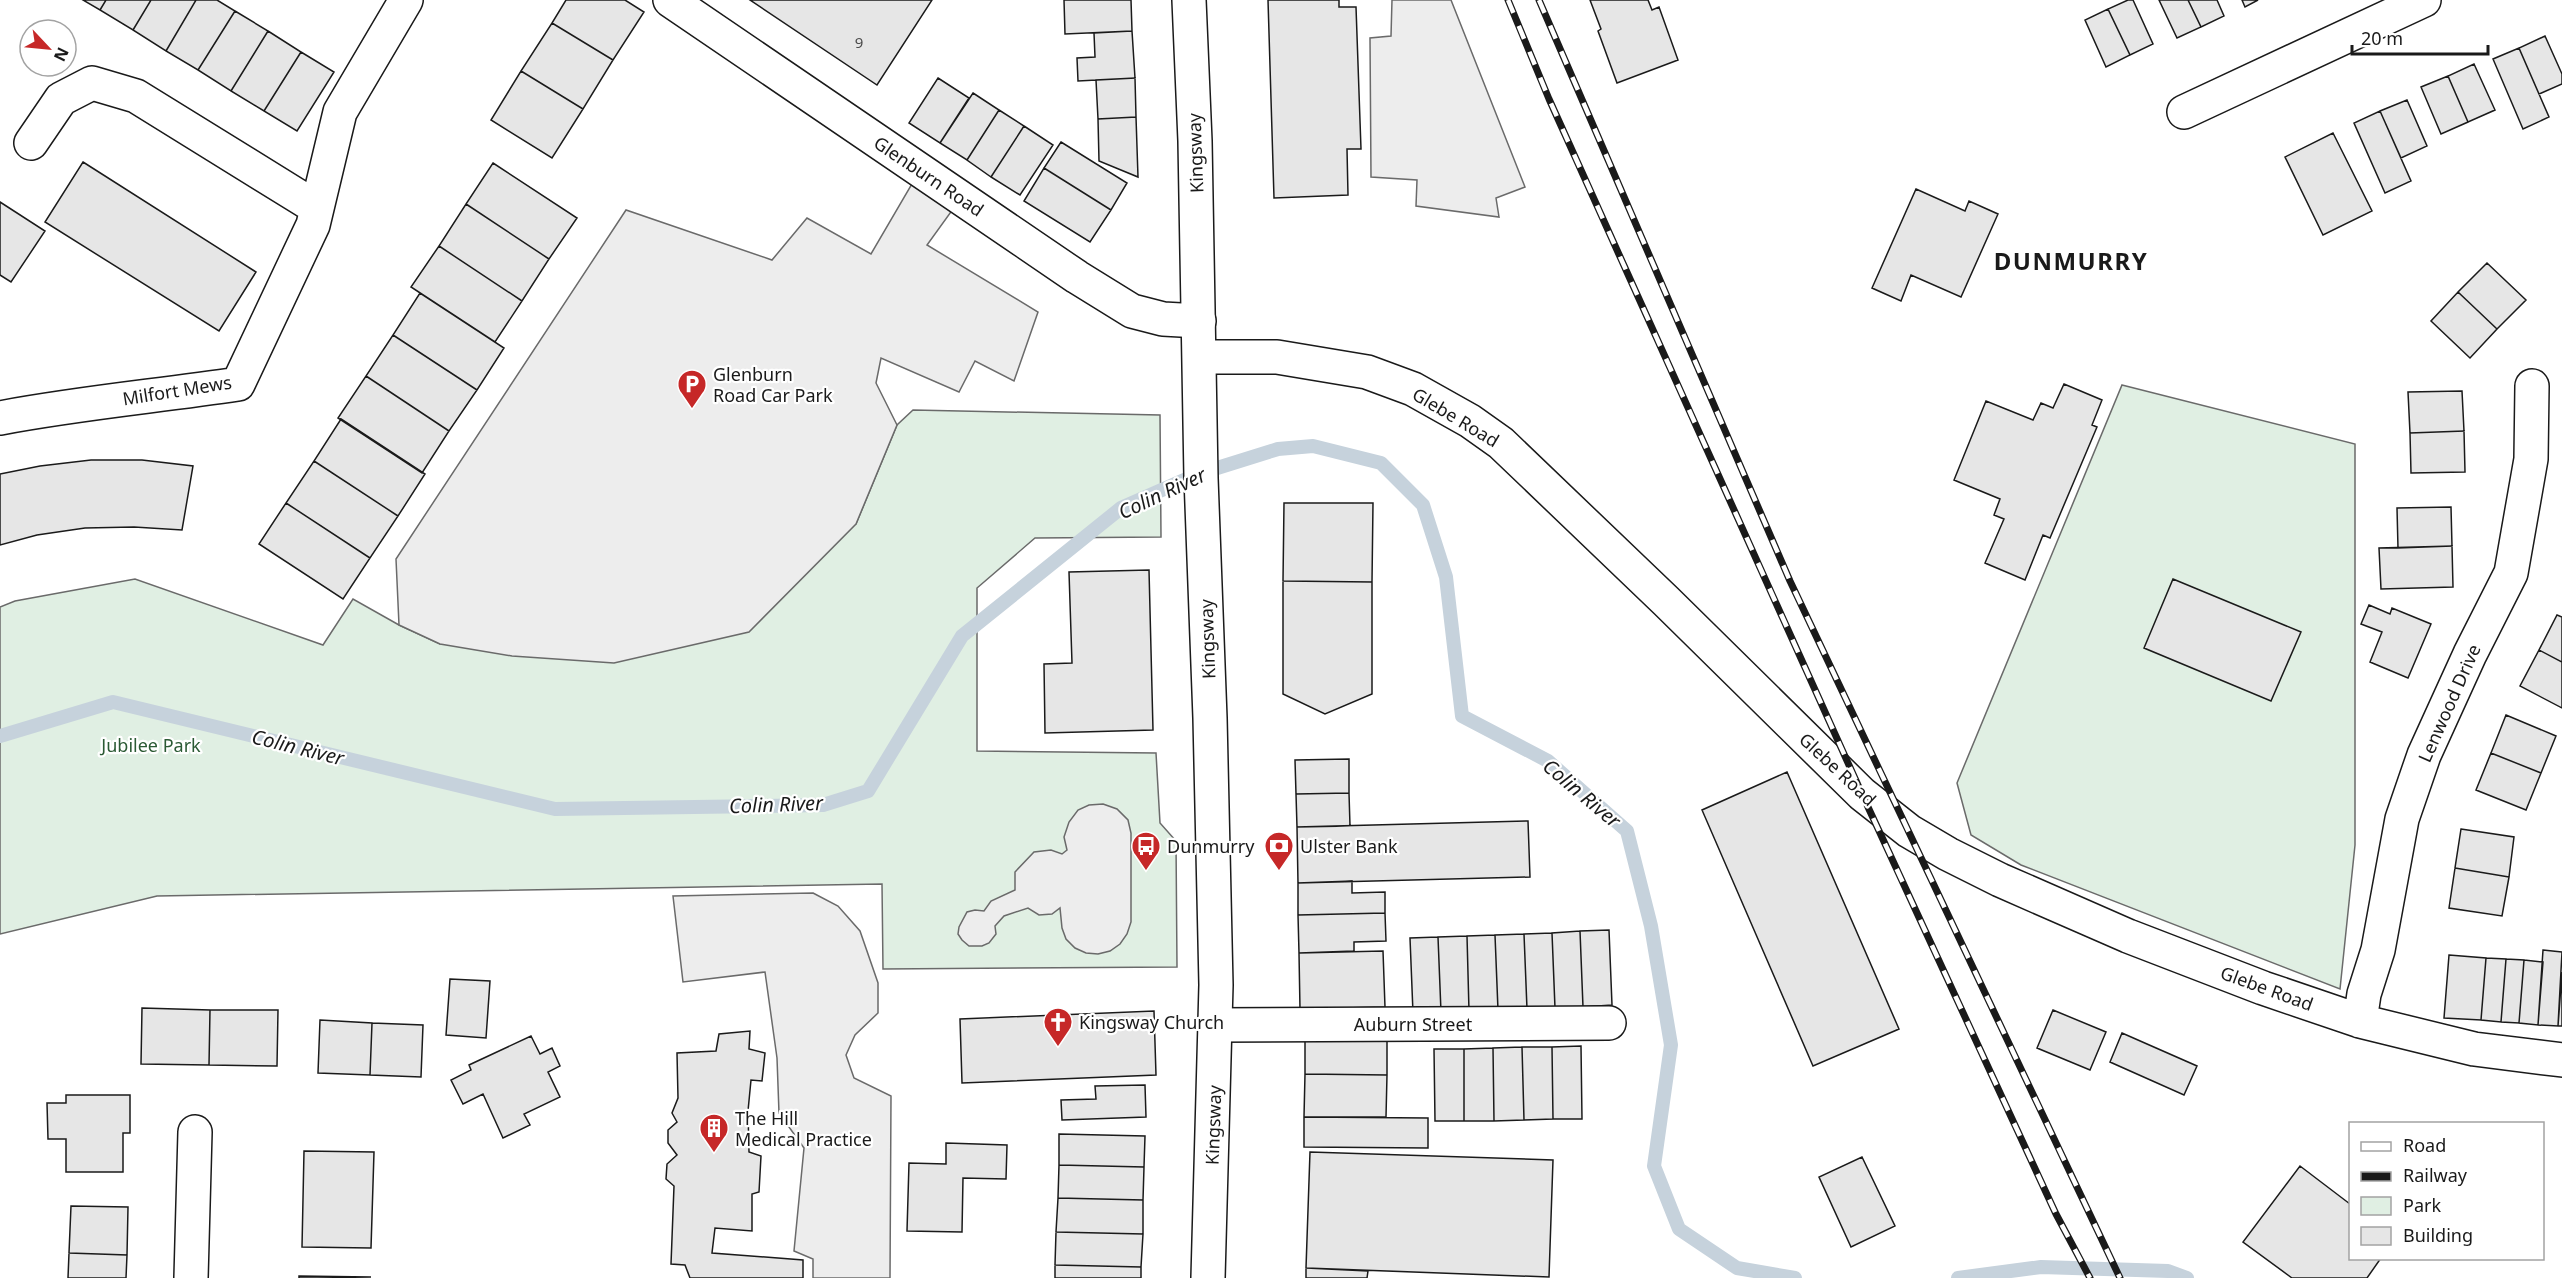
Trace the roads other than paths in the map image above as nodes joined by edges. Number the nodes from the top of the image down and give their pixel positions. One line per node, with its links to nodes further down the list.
1 (406, 0): 7 (street, Milfort Mews)
2 (670, 0): 8 (street, Glenburn Road)
3 (1189, 0): 8 (street, Kingsway)
4 (2424, 0): 5 (street)
5 (2184, 112)
6 (32, 143): 7 (street)
7 (317, 208): 11 (street, Milfort Mews)
8 (1199, 321): 9 (street, Kingsway)
9 (1200, 357): 12 (street, Glebe Road); 14 (street, Kingsway)
10 (2532, 386): 12 (street, Lenwood Drive)
11 (0, 418)
12 (2360, 1021): 15 (street, Glebe Road)
13 (1610, 1023): 14 (street, Auburn Street)
14 (1216, 1025): 18 (street, Kingsway)
15 (2562, 1060)
16 (195, 1132): 17 (street)
17 (191, 1278)
18 (1208, 1278)

